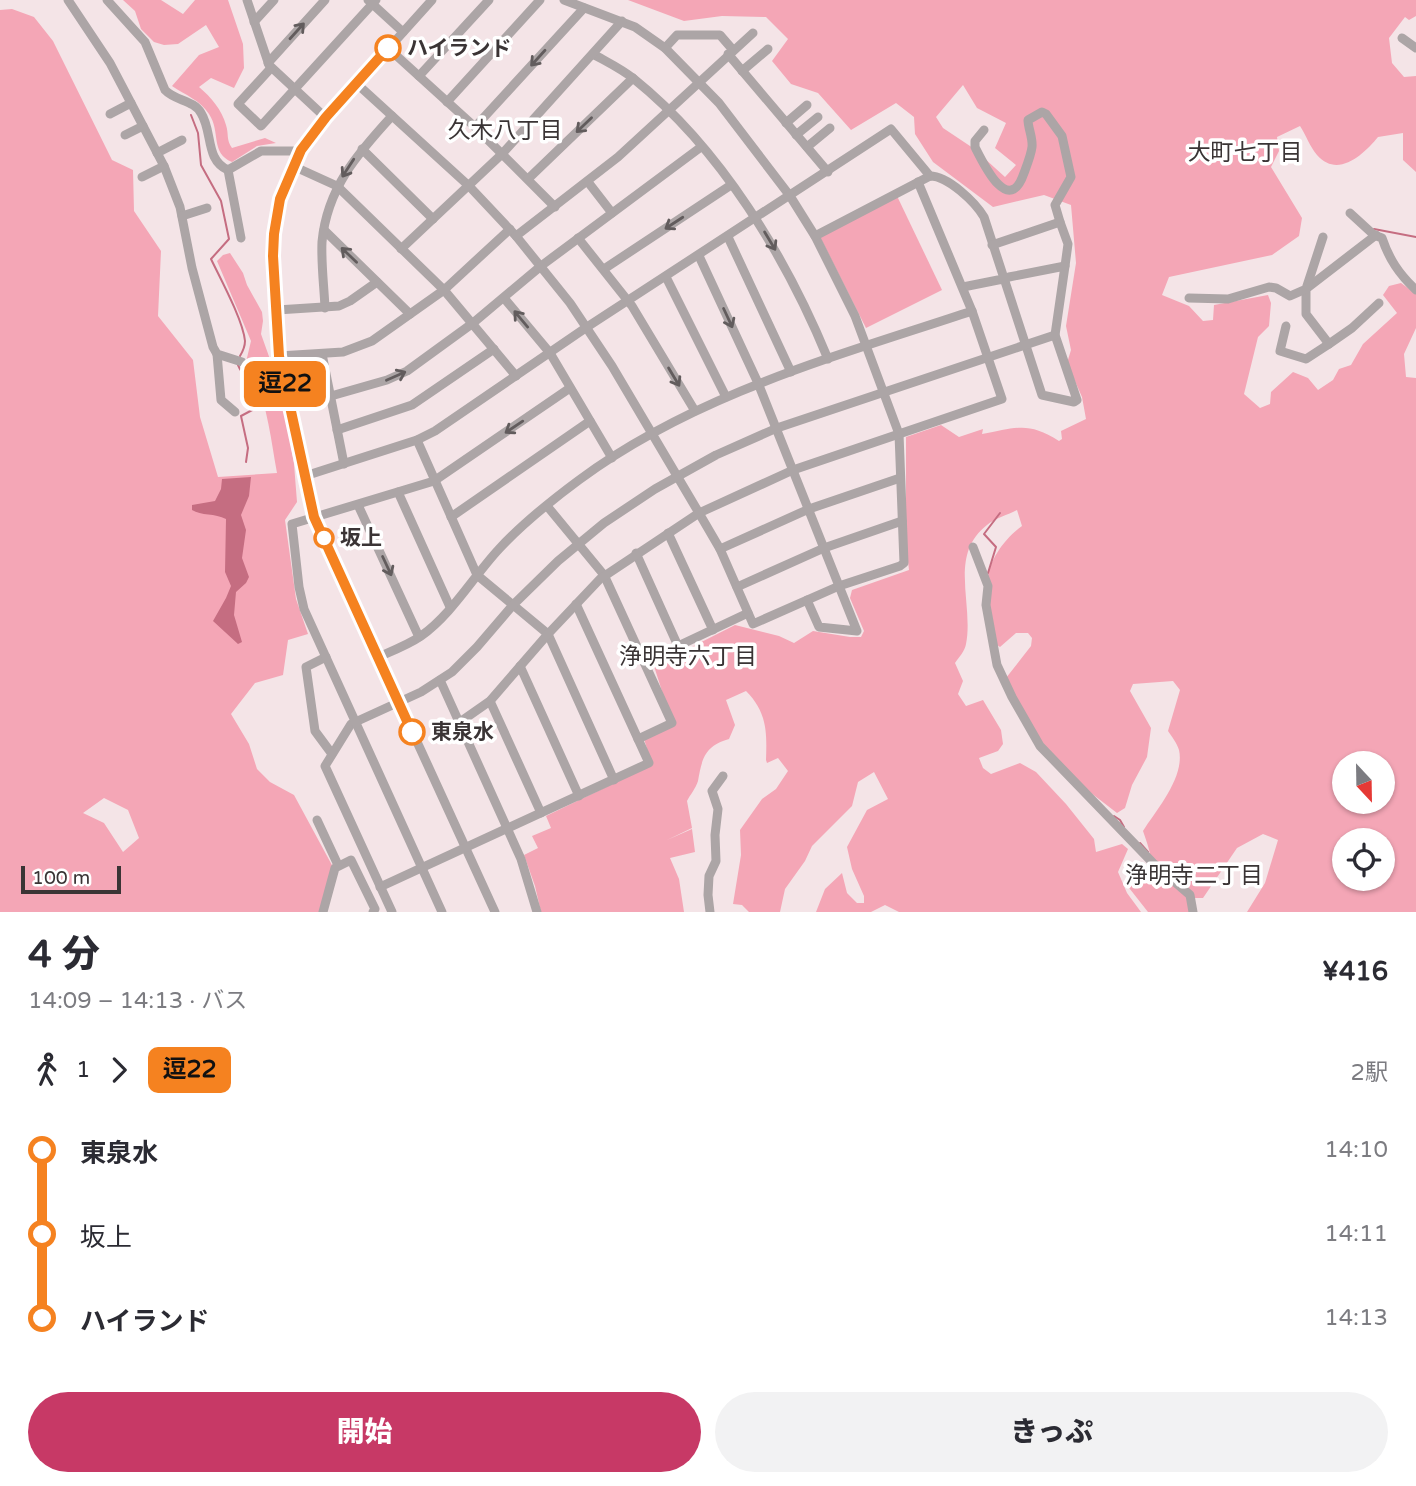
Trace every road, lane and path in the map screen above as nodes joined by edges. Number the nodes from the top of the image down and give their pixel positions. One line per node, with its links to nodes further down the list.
1 (68, 0): 31 (street)
2 (107, 0): 54 (street)
3 (247, 0): 13 (street)
4 (274, 0): 13 (street)
5 (325, 0): 23 (street, one-way to 5)
6 (432, 0): 14 (street)
7 (489, 0): 25 (street)
8 (540, 0): 30 (street)
9 (564, 0): 11 (street)
10 (372, 1): 14 (street); 29 (street)
11 (584, 8): 12 (street); 40 (street, one-way to 40)
12 (622, 21): 18 (street); 22 (street)
13 (254, 22): 23 (street)
14 (403, 32): 17 (street)
15 (753, 33): 21 (street)
16 (1402, 38): 19 (street)
17 (388, 48): 25 (street); 28 (street)
18 (665, 48): 21 (street); 27 (street)
19 (1416, 48)
20 (768, 49): 24 (street)
21 (730, 52): 24 (street); 27 (street)
22 (593, 54): 26 (street); 51 (street)
23 (270, 65): 29 (street); 29 (street)
24 (743, 71): 38 (street)
25 (419, 76): 30 (street)
26 (633, 78): 33 (street); 58 (street, one-way to 58)
27 (699, 80): 33 (street); 64 (street)
28 (356, 83): 35 (street); 36 (street)
29 (295, 89): 36 (street)
30 (447, 102): 40 (street)
31 (131, 103): 34 (street); 39 (street)
32 (807, 105): 38 (street)
33 (668, 110): 46 (street); 59 (street)
34 (110, 114)
35 (392, 116): 48 (street); 63 (street)
36 (326, 117): 49 (street)
37 (818, 117): 44 (street)
38 (786, 123): 44 (street)
39 (143, 126): 43 (street); 50 (street)
40 (475, 127): 51 (street)
41 (830, 128): 47 (street)
42 (984, 130): 72 (street)
43 (125, 135)
44 (796, 135): 47 (street)
45 (182, 140): 50 (street)
46 (701, 147): 61 (street); 67 (street)
47 (807, 147): 55 (street)
48 (362, 149): 62 (street, one-way to 62); 71 (street)
49 (301, 150): 53 (street); 54 (street)
50 (157, 153): 52 (street)
51 (502, 153): 58 (street); 63 (street)
52 (164, 166): 57 (street); 69 (street)
53 (293, 166): 62 (street); 99 (street)
54 (228, 170): 79 (street)
55 (828, 172): 56 (street); 64 (street)
56 (930, 176): 60 (street); 81 (street)
57 (142, 177)
58 (528, 179): 65 (street)
59 (588, 182): 65 (street); 67 (street)
60 (918, 182): 76 (street); 90 (street)
61 (731, 185): 70 (street); 86 (street, one-way to 86)
62 (337, 186): 73 (street); 82 (street)
63 (469, 186): 71 (street); 74 (street)
64 (790, 196): 70 (street); 76 (street)
65 (555, 207): 74 (street)
66 (207, 208): 69 (street)
67 (612, 213): 80 (street)
68 (1350, 213): 75 (street)
69 (182, 216): 111 (street)
70 (756, 218): 77 (street); 115 (street, one-way to 115)
71 (433, 219): 82 (street)
72 (1060, 222): 81 (street); 85 (street)
73 (324, 230): 89 (street, one-way to 73); 98 (street)
74 (513, 233): 84 (street); 92 (street)
75 (1376, 235): 91 (street); 93 (street)
76 (815, 236): 108 (street)
77 (728, 237): 83 (street); 117 (street)
78 (1323, 237): 91 (street)
79 (241, 238)
80 (578, 238): 84 (street); 86 (street)
81 (992, 244): 88 (street)
82 (401, 249): 92 (street)
83 (699, 256): 87 (street); 119 (street, one-way to 119)
84 (541, 266): 94 (street); 104 (street)
85 (1065, 266): 88 (street); 105 (street)
86 (604, 269): 96 (street)
87 (666, 277): 96 (street); 123 (street)
88 (1003, 279): 90 (street); 107 (street)
89 (377, 282): 98 (street); 101 (street)
90 (962, 286): 100 (street)
91 (1306, 289): 95 (street); 106 (street)
92 (444, 290): 101 (street); 102 (street)
93 (1416, 290)
94 (503, 298): 102 (street); 110 (street, one-way to 94)
95 (1189, 298)
96 (628, 300): 104 (street); 124 (street, one-way to 124)
97 (1380, 303): 106 (street)
98 (325, 307): 99 (street)
99 (276, 310): 113 (street)
100 (972, 312): 108 (street); 114 (street)
101 (410, 314): 112 (street)
102 (472, 323): 109 (street); 122 (street, one-way to 102)
103 (1286, 326): 106 (street)
104 (587, 327): 110 (street); 129 (street)
105 (1055, 335): 107 (street); 107 (street)
106 (1329, 344)
107 (1026, 345): 114 (street)
108 (867, 346): 115 (street); 121 (street)
109 (494, 349): 118 (street); 128 (street)
110 (550, 353): 118 (street); 120 (street)
111 (217, 354): 116 (street); 125 (street)
112 (322, 354): 113 (street); 122 (street)
113 (279, 356): 135 (street)
114 (988, 358): 121 (street); 130 (street)
115 (828, 359): 117 (street)
116 (240, 361)
117 (791, 372): 119 (street)
118 (516, 376): 131 (street)
119 (758, 383): 123 (street); 127 (street)
120 (570, 388): 126 (street); 138 (street, one-way to 138)
121 (884, 393): 127 (street); 130 (street)
122 (331, 396): 128 (street)
123 (726, 397): 124 (street)
124 (695, 411): 129 (street)
125 (235, 412)
126 (590, 421): 132 (street); 145 (street)
127 (777, 428): 134 (street); 136 (street)
128 (337, 430): 133 (street)
129 (652, 432): 132 (street); 136 (street)
130 (899, 434): 134 (street); 137 (street)
131 (417, 440): 133 (street); 138 (street)
132 (612, 457): 141 (street)
133 (344, 464): 135 (street)
134 (793, 470): 142 (street); 143 (street)
135 (305, 476): 144 (street)
136 (677, 476): 143 (street); 148 (street)
137 (900, 478): 142 (street); 146 (street)
138 (434, 481): 139 (street); 145 (street)
139 (398, 492): 140 (street); 160 (street)
140 (358, 505): 144 (street); 164 (street, one-way to 164)
141 (547, 506): 148 (street); 153 (street)
142 (809, 509): 150 (street); 151 (street)
143 (699, 513): 147 (street); 151 (street)
144 (314, 517): 166 (street); 167 (street)
145 (451, 517): 153 (street)
146 (902, 521): 150 (street); 155 (street)
147 (668, 533): 152 (street); 162 (street)
148 (578, 544): 154 (street); 159 (street)
149 (973, 547): 194 (street)
150 (824, 548): 155 (street); 156 (street)
151 (720, 550): 156 (street)
152 (636, 553): 154 (street); 165 (street)
153 (477, 575): 159 (street); 160 (street)
154 (604, 575): 158 (street); 168 (street)
155 (839, 586): 157 (street); 157 (street)
156 (737, 587): 161 (street)
157 (807, 600): 161 (street)
158 (576, 604): 163 (street); 175 (street)
159 (513, 605): 163 (street); 170 (street)
160 (450, 607): 164 (street)
161 (748, 613): 162 (street)
162 (713, 630): 165 (street)
163 (548, 634): 169 (street); 178 (street)
164 (419, 637): 167 (street)
165 (678, 646): 168 (street)
166 (326, 657): 173 (street); 176 (street)
167 (378, 657): 171 (street)
168 (644, 662): 175 (street)
169 (520, 666): 172 (street); 179 (street)
170 (440, 680): 171 (street); 174 (street)
171 (398, 701): 173 (street); 183 (street)
172 (490, 701): 174 (street); 180 (street)
173 (355, 721): 176 (street); 185 (street)
174 (460, 722): 182 (street)
175 (638, 739): 178 (street)
176 (331, 754): 186 (street)
177 (723, 776): 193 (street)
178 (614, 780): 179 (street)
179 (579, 796): 180 (street)
180 (541, 813): 182 (street)
181 (317, 820): 184 (street)
182 (507, 828): 183 (street); 192 (street)
183 (465, 848): 185 (street); 191 (street)
184 (338, 865): 187 (street); 188 (street)
185 (422, 868): 186 (street); 190 (street)
186 (380, 887): 189 (street)
187 (323, 912)
188 (373, 912)
189 (392, 912)
190 (442, 912)
191 (495, 912)
192 (537, 912)
193 (710, 912)
194 (1193, 912)

